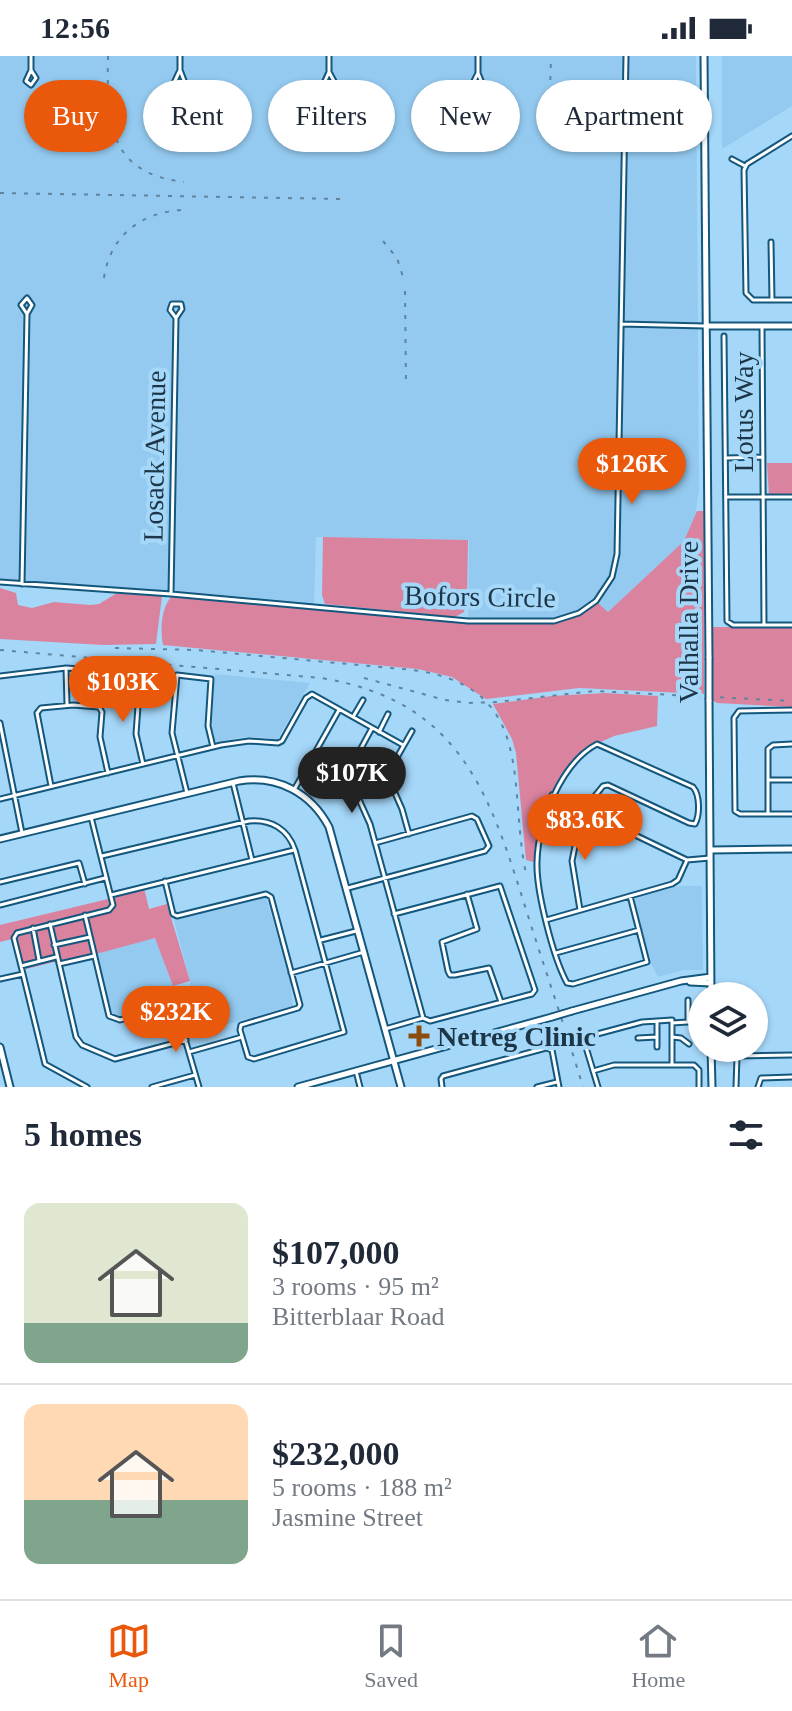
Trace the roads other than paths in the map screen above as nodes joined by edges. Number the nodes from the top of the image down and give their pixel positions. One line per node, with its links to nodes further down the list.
1 (31, 56): 7 (street)
2 (180, 56): 8 (street)
3 (329, 56): 9 (street)
4 (478, 56): 10 (street)
5 (626, 56): 19 (street, Bofors Circle)
6 (704, 56): 20 (street, Valhalla Drive)
7 (31, 70)
8 (180, 70)
9 (329, 72)
10 (478, 73): 10 (street)
11 (792, 136): 13 (street)
12 (732, 159): 13 (street)
13 (745, 166): 15 (street)
14 (771, 242): 15 (street)
15 (772, 300): 16 (street)
16 (792, 300)
17 (27, 314): 30 (street)
18 (176, 318): 31 (street, Losack Avenue)
19 (621, 324): 20 (street); 31 (street, Bofors Circle)
20 (706, 326): 22 (street); 72 (street, Valhalla Drive, bridge)
21 (792, 326): 22 (street)
22 (762, 327): 24 (street, Lotus Way)
23 (723, 339): 25 (street)
24 (763, 457): 25 (street); 27 (street, Lotus Way)
25 (725, 458): 26 (street)
26 (726, 497): 27 (street); 32 (street)
27 (763, 497): 28 (street); 32 (street, Lotus Way)
28 (792, 497)
29 (0, 582): 30 (street, Bofors Circle)
30 (22, 584): 31 (street, Bofors Circle)
31 (171, 594)
32 (764, 625): 33 (street)
33 (792, 625)
34 (66, 668): 35 (street); 37 (street); 50 (street)
35 (0, 676)
36 (363, 700): 41 (street)
37 (67, 705): 51 (street); 55 (street)
38 (339, 710): 41 (street); 48 (street); 56 (street)
39 (792, 710): 62 (street)
40 (388, 714): 45 (street)
41 (353, 717): 43 (street)
42 (0, 723): 58 (street)
43 (372, 728): 45 (street); 69 (street)
44 (412, 731): 47 (street)
45 (379, 732): 47 (street)
46 (792, 744): 52 (street)
47 (403, 745): 67 (street)
48 (213, 747): 49 (street); 49 (street)
49 (177, 756): 50 (street); 57 (street)
50 (143, 764): 51 (street)
51 (108, 773): 55 (street)
52 (768, 780): 53 (street); 62 (street)
53 (792, 780)
54 (233, 783): 56 (street); 57 (street); 65 (street)
55 (51, 787): 58 (street)
56 (294, 790): 81 (street)
57 (187, 794): 64 (street)
58 (14, 795): 60 (street); 66 (street)
59 (552, 795): 61 (street); 61 (street); 89 (street)
60 (0, 799)
61 (583, 810): 75 (street); 86 (street)
62 (768, 814): 63 (street)
63 (792, 814)
64 (91, 817): 66 (street); 73 (street)
65 (243, 822): 71 (street); 73 (street); 74 (street)
66 (22, 834): 68 (street)
67 (409, 834): 69 (street); 77 (street)
68 (0, 839)
69 (375, 843): 77 (street)
70 (792, 849): 72 (street)
71 (295, 850): 74 (street); 95 (street)
72 (711, 854): 75 (street); 108 (street, Valhalla Drive)
73 (102, 856): 76 (street)
74 (252, 860): 78 (street)
75 (687, 860): 84 (street)
76 (107, 878): 80 (street); 83 (street)
77 (384, 878): 81 (street); 87 (street)
78 (165, 881): 83 (street); 105 (street)
79 (0, 882): 80 (street)
80 (85, 884): 85 (street)
81 (347, 889): 92 (street)
82 (467, 894): 87 (street); 109 (street); 109 (street)
83 (111, 895): 88 (street)
84 (630, 896): 86 (street); 93 (street)
85 (0, 905)
86 (580, 910): 89 (street)
87 (394, 914): 110 (street)
88 (85, 915): 90 (street); 94 (street)
89 (546, 920): 98 (street)
90 (50, 924): 91 (street); 96 (street)
91 (33, 928): 101 (street); 104 (street)
92 (358, 930): 95 (street); 97 (street)
93 (639, 930): 98 (street); 98 (street)
94 (90, 937): 96 (street); 99 (street)
95 (321, 940): 102 (street)
96 (54, 945): 100 (street)
97 (364, 952): 102 (street); 114 (street)
98 (556, 953)
99 (94, 956): 103 (street); 119 (street)
100 (57, 957): 101 (street); 103 (street)
101 (40, 961): 104 (street)
102 (327, 962): 105 (street); 115 (street)
103 (59, 964): 119 (street)
104 (21, 966): 106 (street)
105 (291, 973): 115 (street)
106 (23, 974): 107 (street); 134 (street)
107 (0, 979)
108 (711, 980): 125 (street, bridge)
109 (501, 1002): 110 (street)
110 (423, 1018): 114 (street)
111 (657, 1021): 113 (street); 116 (street); 129 (street)
112 (688, 1022): 113 (street)
113 (672, 1023): 117 (street)
114 (385, 1029): 125 (street)
115 (242, 1037): 123 (street)
116 (657, 1037): 118 (street); 122 (street)
117 (672, 1037): 120 (street); 127 (street)
118 (638, 1038)
119 (186, 1040): 123 (street)
120 (688, 1043)
121 (0, 1047): 133 (street)
122 (657, 1047)
123 (189, 1052): 130 (street)
124 (792, 1055): 145 (street)
125 (394, 1061): 128 (street); 139 (street)
126 (711, 1062): 144 (street)
127 (672, 1065): 129 (street); 143 (street)
128 (356, 1071): 137 (street); 138 (street)
129 (593, 1071): 142 (street)
130 (196, 1075): 135 (street); 136 (street)
131 (792, 1077): 146 (street)
132 (559, 1084): 140 (street); 141 (street)
133 (10, 1087)
134 (87, 1087)
135 (152, 1087)
136 (199, 1087)
137 (298, 1087)
138 (360, 1087)
139 (401, 1087)
140 (442, 1087)
141 (537, 1087)
142 (598, 1087)
143 (699, 1087)
144 (712, 1087)
145 (736, 1087)
146 (758, 1087)

